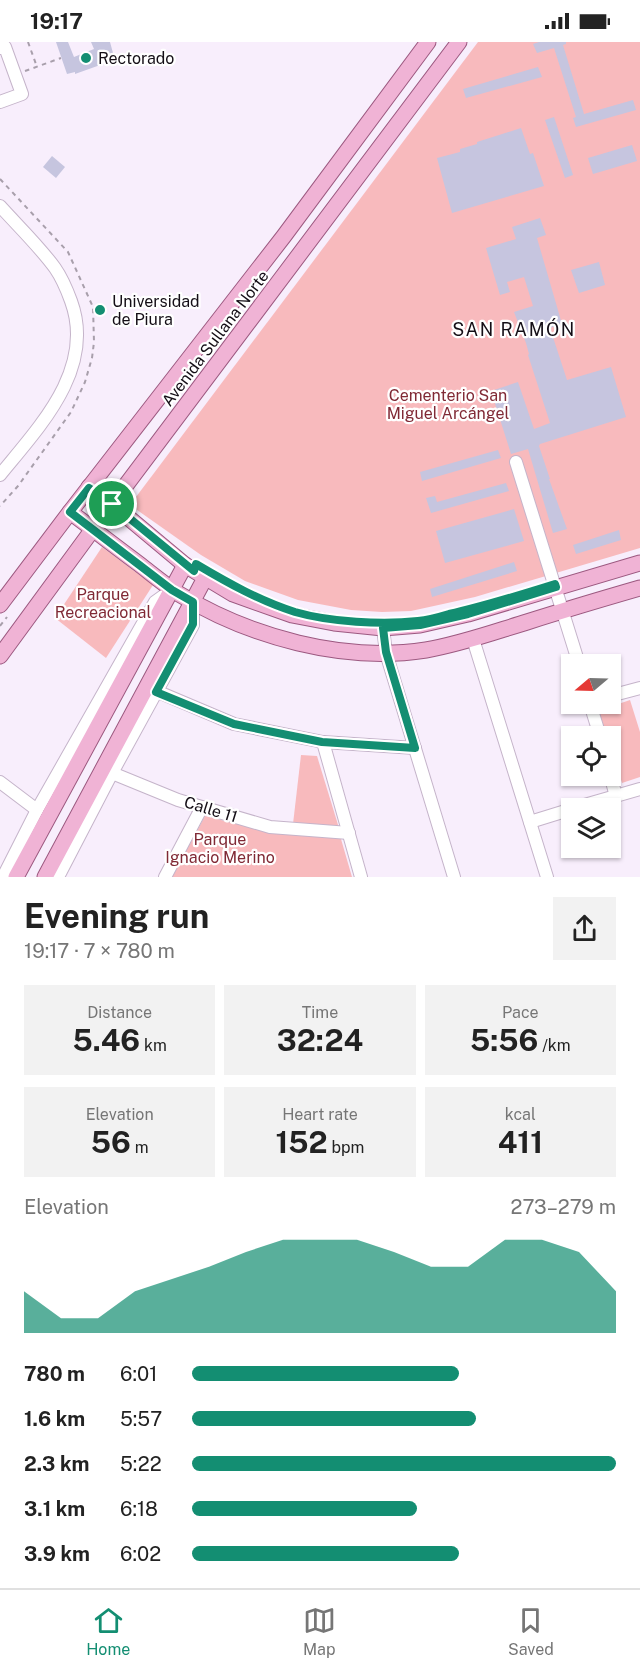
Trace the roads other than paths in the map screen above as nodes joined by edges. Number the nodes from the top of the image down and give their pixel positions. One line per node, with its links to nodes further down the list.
1 (428, 42): 8 (main road, Avenida Sullana Norte)
2 (459, 42): 9 (main road, Avenida Sullana Norte)
3 (0, 48): 4 (street)
4 (0, 102)
5 (0, 206): 7 (street)
6 (516, 462): 15 (street)
7 (0, 475)
8 (89, 488): 9 (main road); 10 (main road, Avenida Sullana Norte)
9 (112, 504): 11 (main road, Avenida Sullana Norte); 13 (main road)
10 (70, 512): 11 (main road); 19 (main road, Avenida Sullana Norte)
11 (93, 529): 17 (main road); 25 (main road, Avenida Sullana Norte)
12 (640, 563): 15 (main road)
13 (185, 565): 14 (main road); 17 (main road)
14 (205, 578): 18 (main road); 21 (main road)
15 (556, 587): 20 (street); 21 (main road)
16 (640, 588): 20 (main road)
17 (172, 590): 18 (main road); 38 (street); 43 (main road)
18 (193, 602): 23 (main road); 27 (street); 44 (main road)
19 (0, 605)
20 (563, 610): 22 (main road); 24 (street)
21 (383, 628): 23 (street)
22 (473, 639): 23 (main road); 40 (street)
23 (386, 652): 30 (street)
24 (576, 654)
25 (0, 656)
26 (640, 688): 28 (street)
27 (156, 692): 29 (street); 31 (street)
28 (621, 693)
29 (322, 742): 30 (street); 41 (street)
30 (415, 748): 48 (street)
31 (112, 773): 37 (street, Calle 11); 45 (street)
32 (0, 782): 38 (street)
33 (613, 786): 35 (street)
34 (640, 789): 35 (street)
35 (616, 795): 36 (street)
36 (607, 798)
37 (202, 807): 41 (street, Calle 11); 46 (street)
38 (37, 810): 42 (street)
39 (561, 813): 40 (street)
40 (530, 822): 49 (street)
41 (349, 833): 47 (street)
42 (3, 877)
43 (16, 877)
44 (45, 877)
45 (58, 877)
46 (165, 877)
47 (362, 877)
48 (454, 877)
49 (547, 877)

